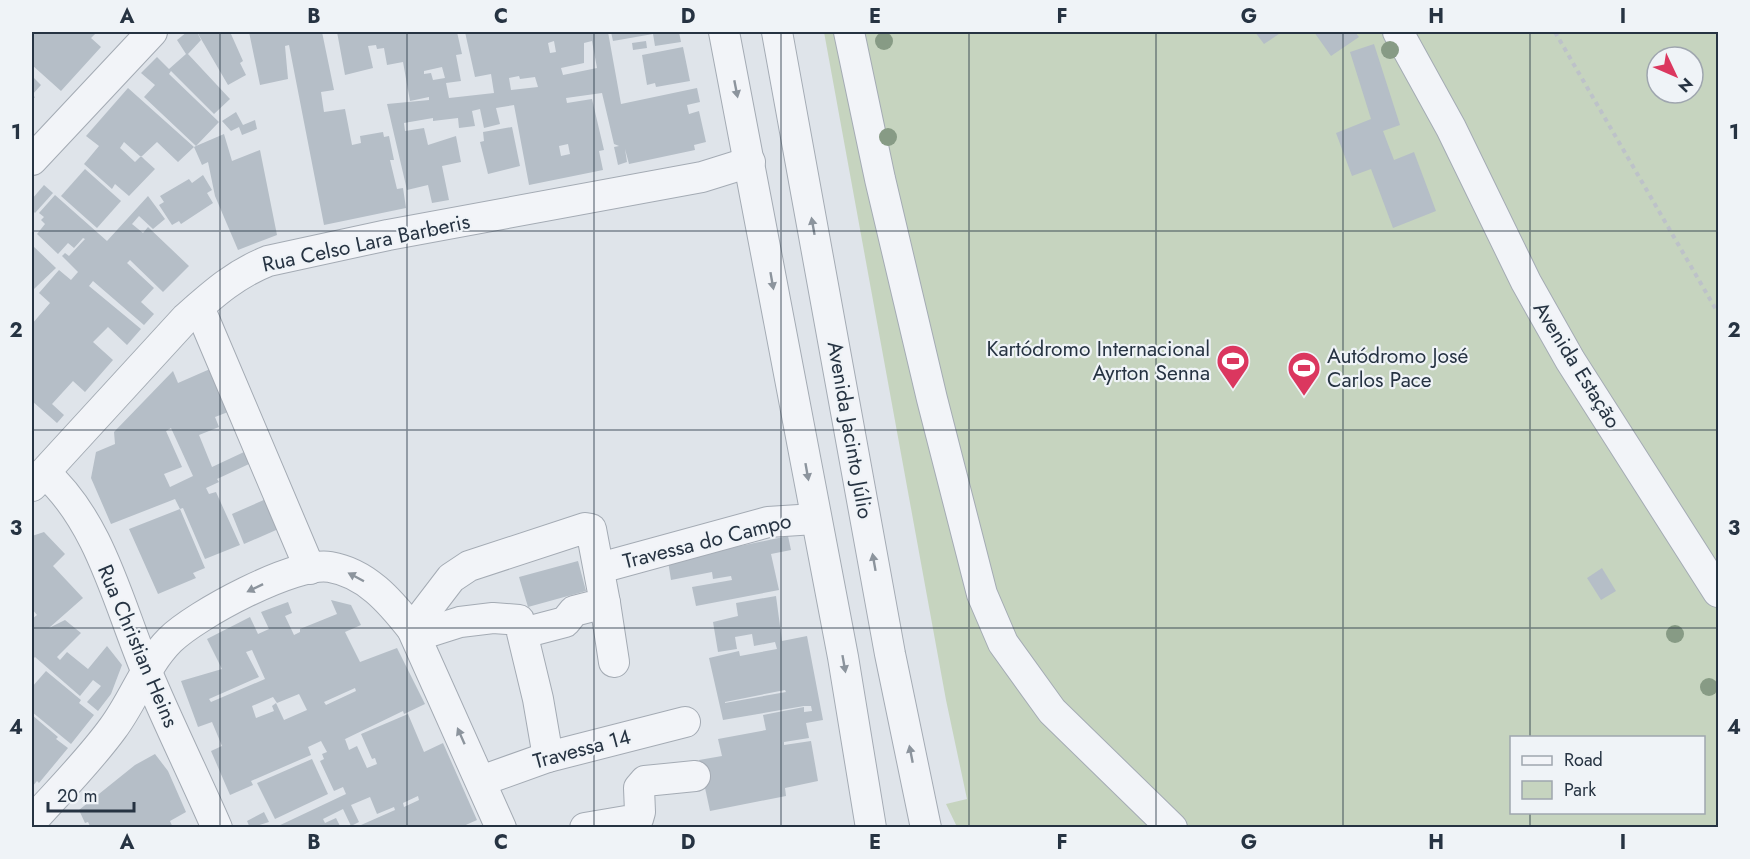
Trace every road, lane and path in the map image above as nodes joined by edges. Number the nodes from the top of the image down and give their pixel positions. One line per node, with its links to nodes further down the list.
1 (152, 32): 7 (street)
2 (724, 32): 8 (street, one-way to 8)
3 (777, 32): 30 (street, Avenida Jacinto Júlio, one-way to 3)
4 (849, 32): 31 (street)
5 (1398, 32): 15 (street, Avenida Estação)
6 (1555, 32): 10 (path)
7 (32, 160)
8 (750, 162): 9 (street, Rua Celso Lara Barberis); 12 (street, one-way to 12)
9 (199, 307): 11 (street, Rua Celso Lara Barberis); 14 (street)
10 (1719, 313)
11 (38, 480): 20 (street, Rua Christian Heins)
12 (815, 519): 13 (street, Travessa do Campo); 29 (street, one-way to 29)
13 (600, 568): 16 (street); 17 (street)
14 (310, 569): 17 (street, one-way to 14); 20 (street, one-way to 20)
15 (1719, 592)
16 (605, 603): 18 (street); 19 (street)
17 (414, 633): 18 (street); 24 (street, one-way to 17)
18 (523, 633): 22 (street)
19 (614, 662)
20 (147, 671): 25 (street); 26 (street, Rua Christian Heins)
21 (685, 722): 22 (street, Travessa 14)
22 (548, 757): 24 (street, Travessa 14)
23 (695, 776): 28 (street)
24 (481, 781): 27 (street)
25 (32, 821)
26 (217, 828)
27 (501, 828)
28 (585, 828)
29 (871, 828)
30 (926, 828)
31 (1172, 828)

